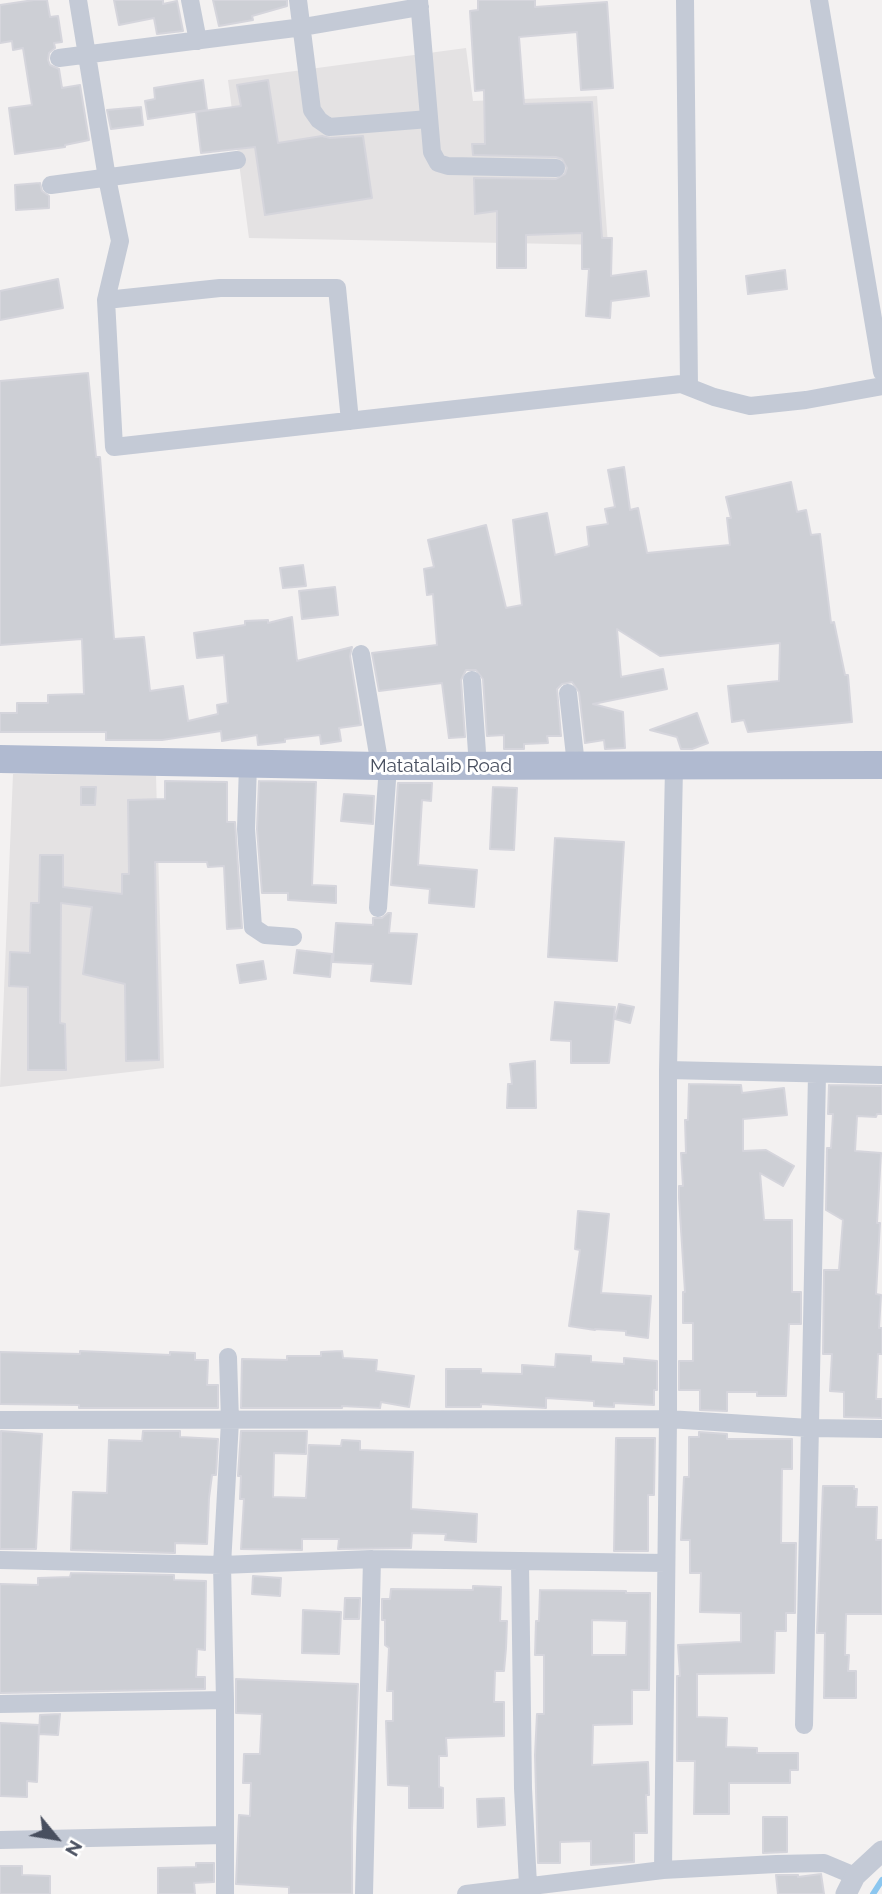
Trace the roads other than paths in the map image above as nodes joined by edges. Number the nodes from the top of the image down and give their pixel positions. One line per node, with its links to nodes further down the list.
1 (78, 0): 9 (street)
2 (190, 0): 8 (street)
3 (298, 0): 7 (street)
4 (684, 0): 18 (street)
5 (819, 0): 17 (street)
6 (419, 4): 7 (street); 11 (street)
7 (303, 27): 8 (street); 11 (street)
8 (198, 41): 9 (street)
9 (87, 55): 10 (street); 14 (street)
10 (59, 58)
11 (429, 119): 13 (street)
12 (237, 160): 14 (street)
13 (556, 168)
14 (107, 178): 15 (street); 16 (street)
15 (51, 185)
16 (106, 300): 20 (street); 20 (street)
17 (882, 372)
18 (689, 386): 19 (street); 20 (street)
19 (882, 386)
20 (350, 421)
21 (361, 654): 28 (street)
22 (472, 680): 29 (street)
23 (568, 693): 26 (street)
24 (0, 759): 25 (main road, Matatalaib Road)
25 (248, 764): 28 (main road, Matatalaib Road); 32 (street)
26 (576, 765): 29 (main road, Matatalaib Road); 30 (main road, Matatalaib Road)
27 (882, 765): 30 (main road, Matatalaib Road)
28 (384, 766): 29 (main road, Matatalaib Road); 31 (street)
29 (478, 767)
30 (674, 767): 33 (street)
31 (378, 908)
32 (293, 937)
33 (668, 1070): 34 (street); 37 (street)
34 (817, 1074): 35 (street); 40 (street)
35 (882, 1075)
36 (228, 1357): 39 (street)
37 (667, 1419): 39 (street); 40 (street); 45 (street)
38 (0, 1420): 39 (street)
39 (230, 1421): 46 (street)
40 (809, 1428): 41 (street); 49 (street)
41 (882, 1429)
42 (372, 1559): 44 (street); 46 (street); 57 (street)
43 (0, 1560): 46 (street)
44 (520, 1563): 45 (street); 54 (street)
45 (666, 1563): 53 (street)
46 (222, 1564): 47 (street)
47 (225, 1700): 48 (street); 50 (street)
48 (0, 1704)
49 (804, 1725)
50 (225, 1835): 51 (street); 56 (street)
51 (0, 1840)
52 (882, 1851): 55 (street)
53 (663, 1870): 54 (street); 55 (street)
54 (527, 1885): 58 (street)
55 (850, 1885)
56 (225, 1894)
57 (364, 1894)
58 (466, 1894)

